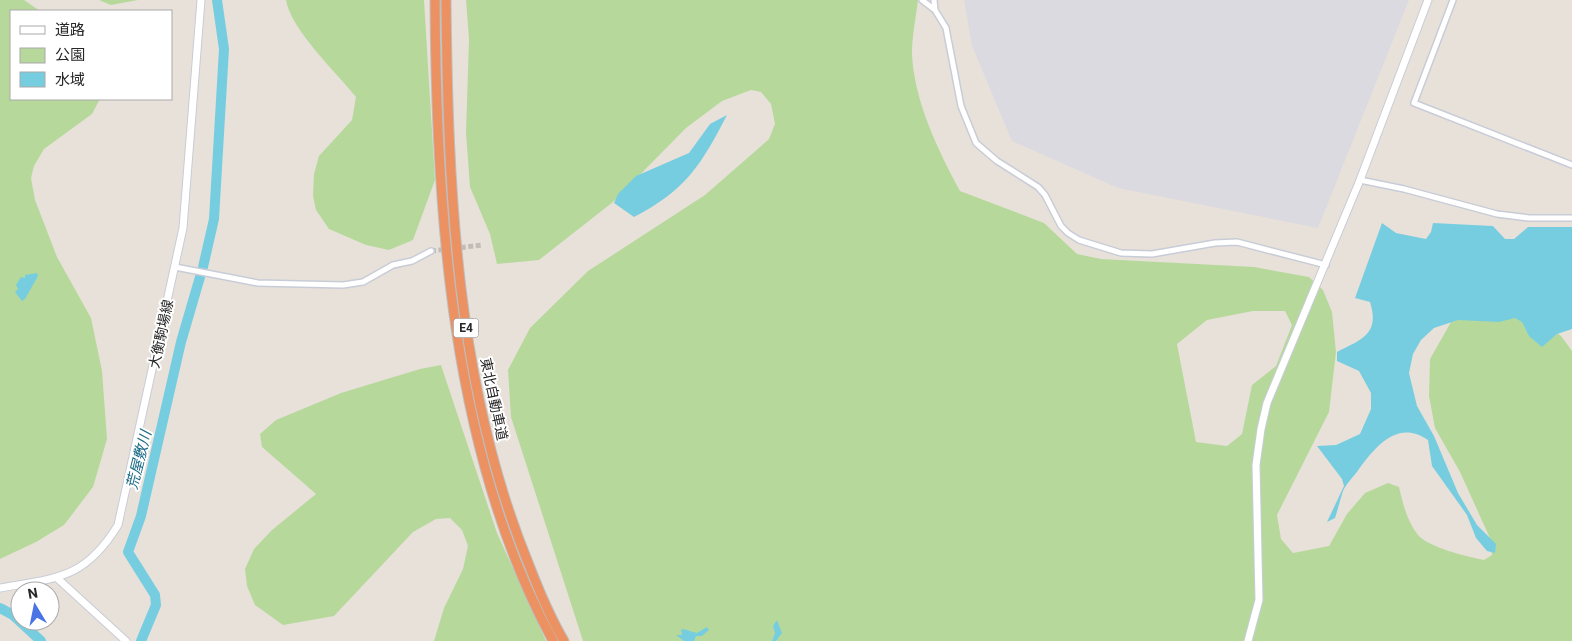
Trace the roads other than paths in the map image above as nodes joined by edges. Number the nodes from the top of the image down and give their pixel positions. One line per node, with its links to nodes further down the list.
1 (202, 0): 16 (street, 大衡駒場線)
2 (430, 0): 10 (highway)
3 (435, 0): 10 (highway, 東北自動車道 / E4)
4 (446, 0): 21 (highway, 東北自動車道 / E4)
5 (922, 0): 9 (street)
6 (934, 0): 9 (street)
7 (1428, 0): 12 (street)
8 (1453, 0): 11 (street)
9 (935, 10): 15 (street)
10 (437, 85): 20 (highway, 東北自動車道 / E4)
11 (1572, 165)
12 (1360, 180): 13 (street); 15 (street)
13 (1572, 218)
14 (431, 251): 16 (street)
15 (1326, 265): 22 (street)
16 (175, 267): 17 (street, 大衡駒場線)
17 (57, 578): 18 (street, 大衡駒場線); 19 (street)
18 (0, 588)
19 (126, 641)
20 (553, 641)
21 (564, 641)
22 (1248, 641)

